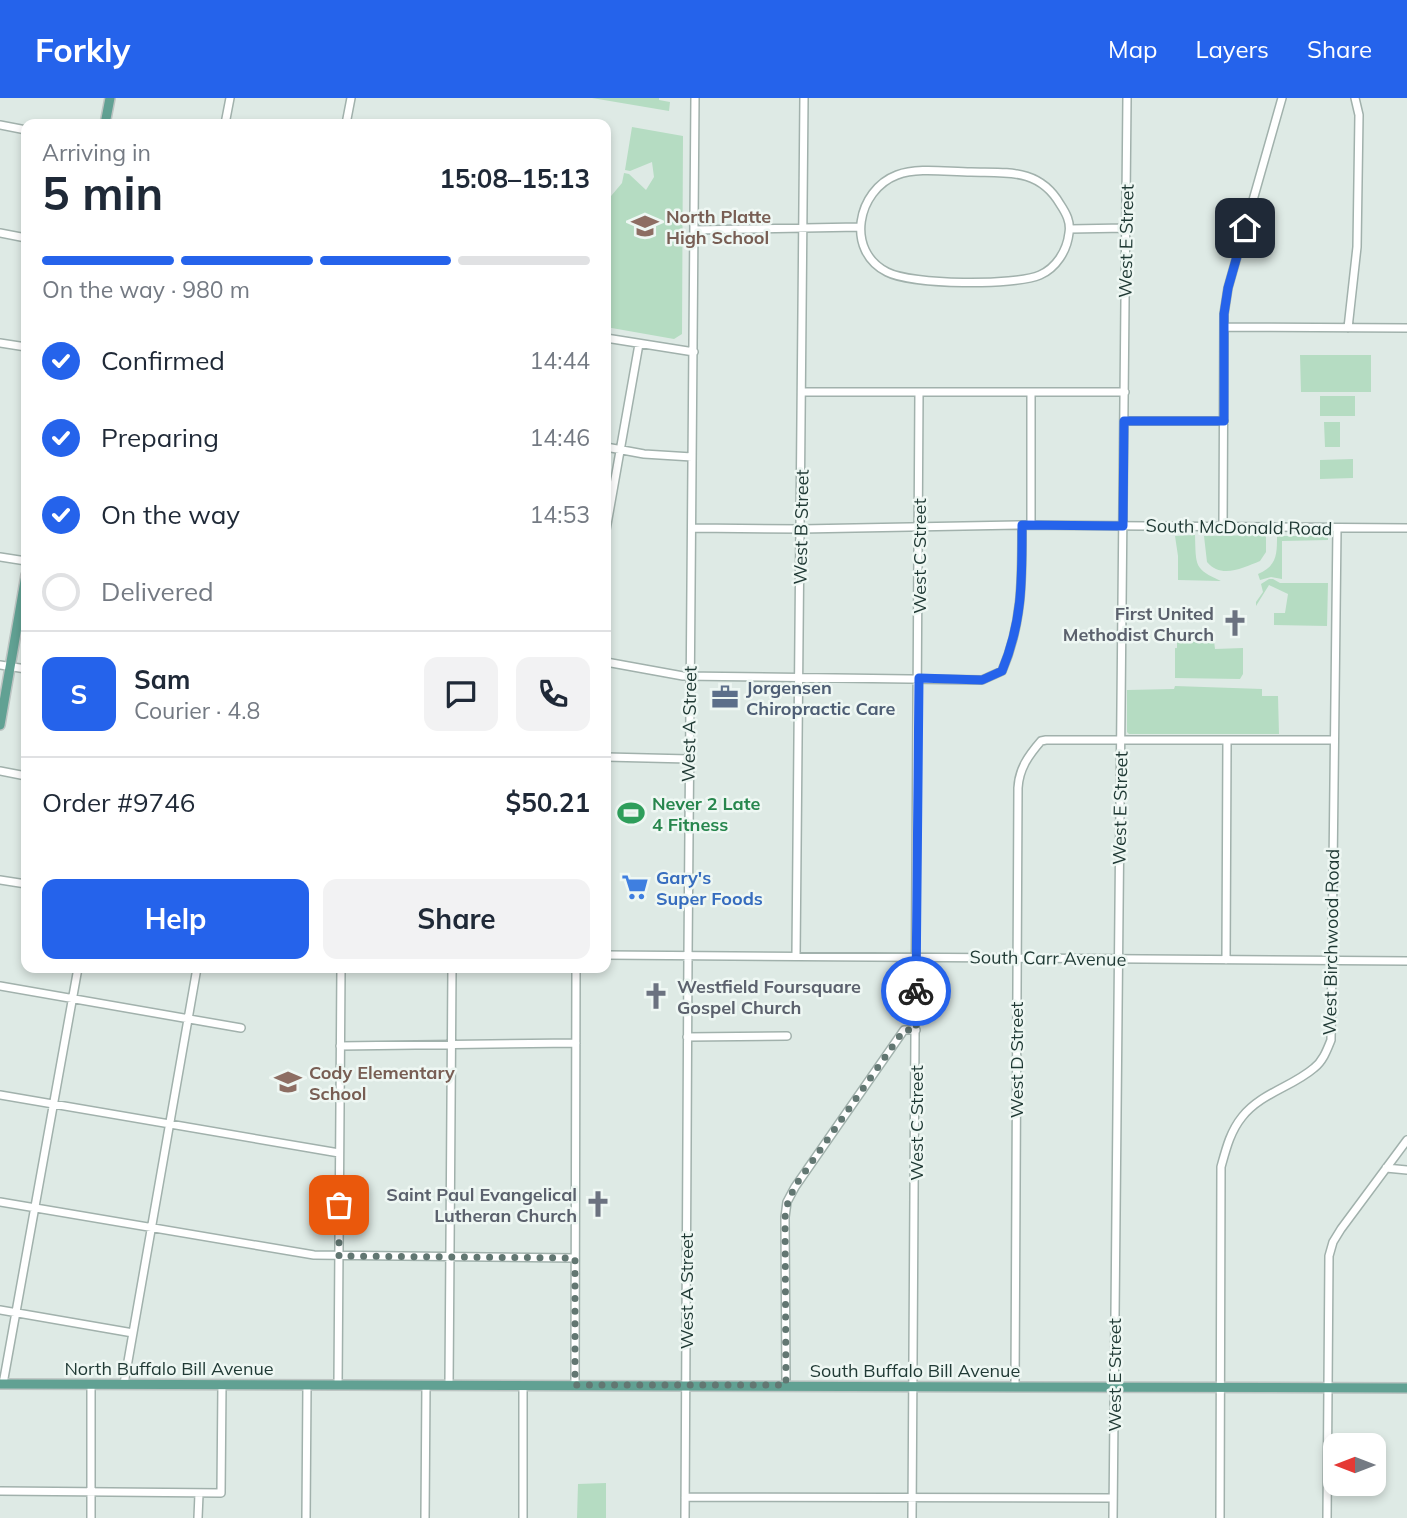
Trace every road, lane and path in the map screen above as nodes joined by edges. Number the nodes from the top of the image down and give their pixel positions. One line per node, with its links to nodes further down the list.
1 (110, 98): 9 (main road)
2 (230, 98): 10 (street)
3 (351, 98): 11 (street)
4 (695, 98): 18 (street, West A Street)
5 (804, 98): 15 (street, West B Street)
6 (1127, 98): 16 (street, West E Street)
7 (1282, 98): 21 (street)
8 (1355, 98): 22 (street)
9 (106, 119)
10 (226, 119)
11 (347, 119)
12 (0, 125): 13 (street)
13 (21, 129)
14 (860, 227): 15 (street); 17 (street); 17 (street)
15 (802, 228): 18 (street); 29 (street, West B Street)
16 (1126, 228): 17 (street); 32 (street, West E Street)
17 (1070, 229)
18 (694, 230): 28 (street, West A Street)
19 (0, 233): 20 (street)
20 (21, 237)
21 (1225, 327): 22 (street); 34 (street)
22 (1349, 328): 23 (street)
23 (1407, 328)
24 (611, 339): 26 (street)
25 (0, 343): 27 (street)
26 (639, 344): 28 (street); 36 (street)
27 (21, 346)
28 (694, 352): 37 (street, West A Street)
29 (802, 392): 30 (street); 46 (street, West B Street)
30 (919, 392): 31 (street); 41 (street, West C Street)
31 (1031, 392): 32 (street); 39 (street)
32 (1125, 392): 33 (street, West E Street)
33 (1124, 421): 34 (street); 40 (street, West E Street)
34 (1224, 421): 42 (street)
35 (611, 448): 36 (street)
36 (620, 449): 37 (street); 38 (street)
37 (692, 457): 43 (street, West A Street)
38 (611, 501)
39 (1027, 525): 40 (street, South McDonald Road); 41 (street, South McDonald Road); 54 (street)
40 (1123, 526): 42 (street, South McDonald Road); 57 (street, West E Street)
41 (919, 527): 46 (street, South McDonald Road); 54 (street, West C Street)
42 (1223, 527): 44 (street, South McDonald Road)
43 (692, 528): 46 (street, South McDonald Road); 52 (street, West A Street)
44 (1337, 528): 45 (street, South McDonald Road); 56 (street, West Birchwood Road)
45 (1407, 528)
46 (801, 529): 53 (street, West B Street)
47 (0, 557): 48 (street)
48 (21, 560)
49 (21, 597): 51 (main road)
50 (611, 663): 52 (street)
51 (5, 666): 55 (main road)
52 (690, 676): 53 (street); 60 (street, West A Street)
53 (798, 677): 54 (street); 67 (street, West B Street)
54 (919, 678): 68 (street, West C Street)
55 (0, 724)
56 (1334, 740): 58 (street); 72 (street, West Birchwood Road)
57 (1121, 741): 58 (street); 69 (street, West D Street); 70 (street, West E Street)
58 (1227, 741): 71 (street)
59 (611, 757): 60 (street)
60 (689, 759): 66 (street, West A Street)
61 (0, 771): 62 (street)
62 (21, 775)
63 (0, 880): 64 (street)
64 (21, 883)
65 (611, 955): 66 (street, South Carr Avenue)
66 (688, 955): 67 (street, South Carr Avenue); 85 (street, West A Street)
67 (796, 956): 68 (street, South Carr Avenue)
68 (916, 956): 69 (street, South Carr Avenue); 83 (street, West C Street)
69 (1017, 958): 70 (street, South Carr Avenue); 118 (street, West D Street)
70 (1118, 959): 71 (street, South Carr Avenue); 119 (street, West E Street)
71 (1226, 960): 72 (street, South Carr Avenue)
72 (1333, 961): 73 (street, South Carr Avenue); 120 (street, West Birchwood Road)
73 (1407, 961)
74 (77, 973): 80 (street)
75 (197, 973): 81 (street)
76 (341, 973): 88 (street)
77 (452, 973): 87 (street)
78 (576, 973): 86 (street)
79 (0, 986): 80 (street)
80 (72, 999): 81 (street); 90 (street)
81 (188, 1020): 82 (street); 91 (street)
82 (242, 1028)
83 (916, 1030): 116 (street); 117 (street, West C Street)
84 (787, 1036): 85 (street)
85 (687, 1037): 115 (street, West A Street)
86 (576, 1043): 87 (street); 101 (street)
87 (452, 1045): 88 (street); 100 (street)
88 (340, 1046): 93 (street)
89 (0, 1095): 90 (street)
90 (54, 1104): 91 (street); 97 (street)
91 (170, 1124): 93 (street); 98 (street)
92 (1407, 1140): 94 (street)
93 (339, 1153): 99 (street)
94 (1386, 1168): 95 (street); 121 (street)
95 (1407, 1171)
96 (0, 1202): 97 (street)
97 (36, 1208): 98 (street); 103 (street)
98 (152, 1228): 99 (street); 104 (street)
99 (339, 1256): 100 (street); 110 (street)
100 (450, 1256): 101 (street); 112 (street)
101 (575, 1258): 114 (street)
102 (0, 1310): 103 (street)
103 (17, 1313): 104 (street); 105 (street)
104 (133, 1333): 107 (street)
105 (2, 1384): 106 (main road, North Buffalo Bill Avenue)
106 (91, 1384): 107 (main road, North Buffalo Bill Avenue); 124 (street)
107 (124, 1384): 108 (main road, North Buffalo Bill Avenue)
108 (222, 1384): 109 (main road, North Buffalo Bill Avenue); 125 (street)
109 (307, 1385): 110 (main road, North Buffalo Bill Avenue); 131 (street)
110 (338, 1385): 111 (main road, South Buffalo Bill Avenue)
111 (426, 1385): 112 (main road, South Buffalo Bill Avenue); 132 (street)
112 (449, 1385): 113 (main road, South Buffalo Bill Avenue)
113 (523, 1385): 114 (main road, South Buffalo Bill Avenue); 133 (street)
114 (575, 1385): 115 (main road, South Buffalo Bill Avenue)
115 (686, 1385): 116 (main road, South Buffalo Bill Avenue); 126 (street, West A Street)
116 (786, 1385): 117 (main road, South Buffalo Bill Avenue)
117 (912, 1385): 118 (main road, South Buffalo Bill Avenue); 127 (street, West C Street)
118 (1015, 1386): 119 (main road, South Buffalo Bill Avenue)
119 (1113, 1386): 120 (main road, South Buffalo Bill Avenue); 128 (street, West E Street)
120 (1220, 1387): 121 (main road, South Buffalo Bill Avenue); 137 (street, West Birchwood Road)
121 (1328, 1387): 122 (main road, South Buffalo Bill Avenue); 138 (street)
122 (1407, 1388)
123 (0, 1491): 124 (street)
124 (91, 1491): 125 (street); 129 (street)
125 (199, 1494): 130 (street)
126 (685, 1497): 127 (street); 134 (street, West A Street)
127 (912, 1497): 128 (street); 135 (street, West C Street)
128 (1113, 1497): 136 (street, West E Street)
129 (91, 1518)
130 (198, 1518)
131 (306, 1518)
132 (425, 1518)
133 (523, 1518)
134 (685, 1518)
135 (912, 1518)
136 (1113, 1518)
137 (1220, 1518)
138 (1327, 1518)

